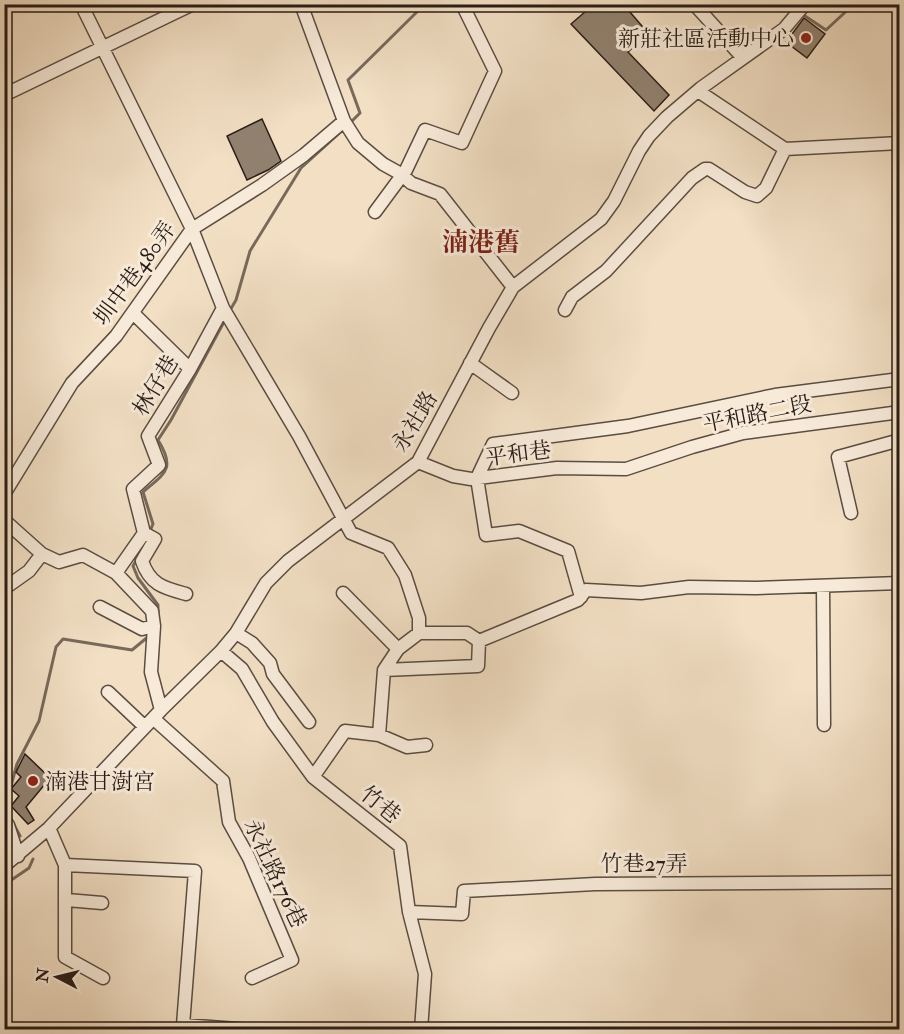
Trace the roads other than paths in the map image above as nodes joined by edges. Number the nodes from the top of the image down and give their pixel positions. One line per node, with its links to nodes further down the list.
1 (81, 4): 7 (street)
2 (193, 4): 7 (street)
3 (301, 4): 11 (street)
4 (462, 4): 14 (street)
5 (694, 4): 8 (street)
6 (805, 4): 8 (street, 永社路)
7 (101, 48): 10 (street); 16 (street)
8 (742, 58): 9 (street, 永社路)
9 (698, 91): 13 (street); 17 (street, 永社路)
10 (4, 95)
11 (344, 121): 14 (street); 16 (street, 圳中巷480弄)
12 (900, 143): 13 (street)
13 (785, 149): 19 (street)
14 (401, 174): 15 (street); 17 (street)
15 (375, 212)
16 (192, 229): 18 (street); 20 (street, 圳中巷480弄)
17 (513, 287): 21 (street, 永社路)
18 (223, 308): 22 (street, 林仔巷); 32 (street)
19 (564, 310)
20 (133, 313): 22 (street); 30 (street, 圳中巷480弄)
21 (470, 363): 24 (street); 27 (street, 永社路)
22 (190, 369): 34 (street, 林仔巷)
23 (900, 379): 29 (street)
24 (512, 393)
25 (900, 412): 28 (street, 平和路二段)
26 (900, 440): 31 (street)
27 (418, 462): 29 (street, 平和巷); 32 (street, 永社路)
28 (626, 469): 29 (street, 平和巷)
29 (477, 478): 42 (street)
30 (4, 495)
31 (850, 513)
32 (344, 518): 45 (street, 永社路); 46 (street)
33 (4, 520): 35 (street)
34 (144, 533): 36 (street); 41 (street)
35 (42, 555): 36 (street); 39 (street)
36 (116, 573): 44 (street)
37 (900, 583): 38 (street)
38 (823, 586): 42 (street); 54 (street)
39 (5, 588)
40 (343, 593): 48 (street)
41 (186, 594)
42 (580, 597): 47 (street)
43 (100, 607): 44 (street)
44 (153, 631): 52 (street)
45 (236, 633): 49 (street, 永社路); 53 (street)
46 (419, 633): 47 (street); 48 (street)
47 (479, 641): 50 (street)
48 (398, 649): 50 (street)
49 (221, 651): 52 (street, 永社路); 57 (street, 竹巷)
50 (384, 670): 55 (street)
51 (108, 692): 52 (street)
52 (153, 719): 59 (street, 永社路); 68 (street, 永社路176巷)
53 (309, 722)
54 (824, 725)
55 (379, 735): 56 (street); 57 (street)
56 (426, 745)
57 (313, 777): 66 (street, 竹巷)
58 (4, 821): 60 (street)
59 (49, 828): 60 (street, 永社路); 61 (street)
60 (18, 856): 62 (street, 永社路)
61 (65, 865): 64 (street); 69 (street)
62 (4, 866)
63 (900, 882): 66 (street, 竹巷27弄)
64 (67, 900): 65 (street); 67 (street)
65 (102, 903)
66 (409, 912): 70 (street, 竹巷)
67 (103, 978)
68 (252, 978)
69 (251, 1029)
70 (420, 1029)

